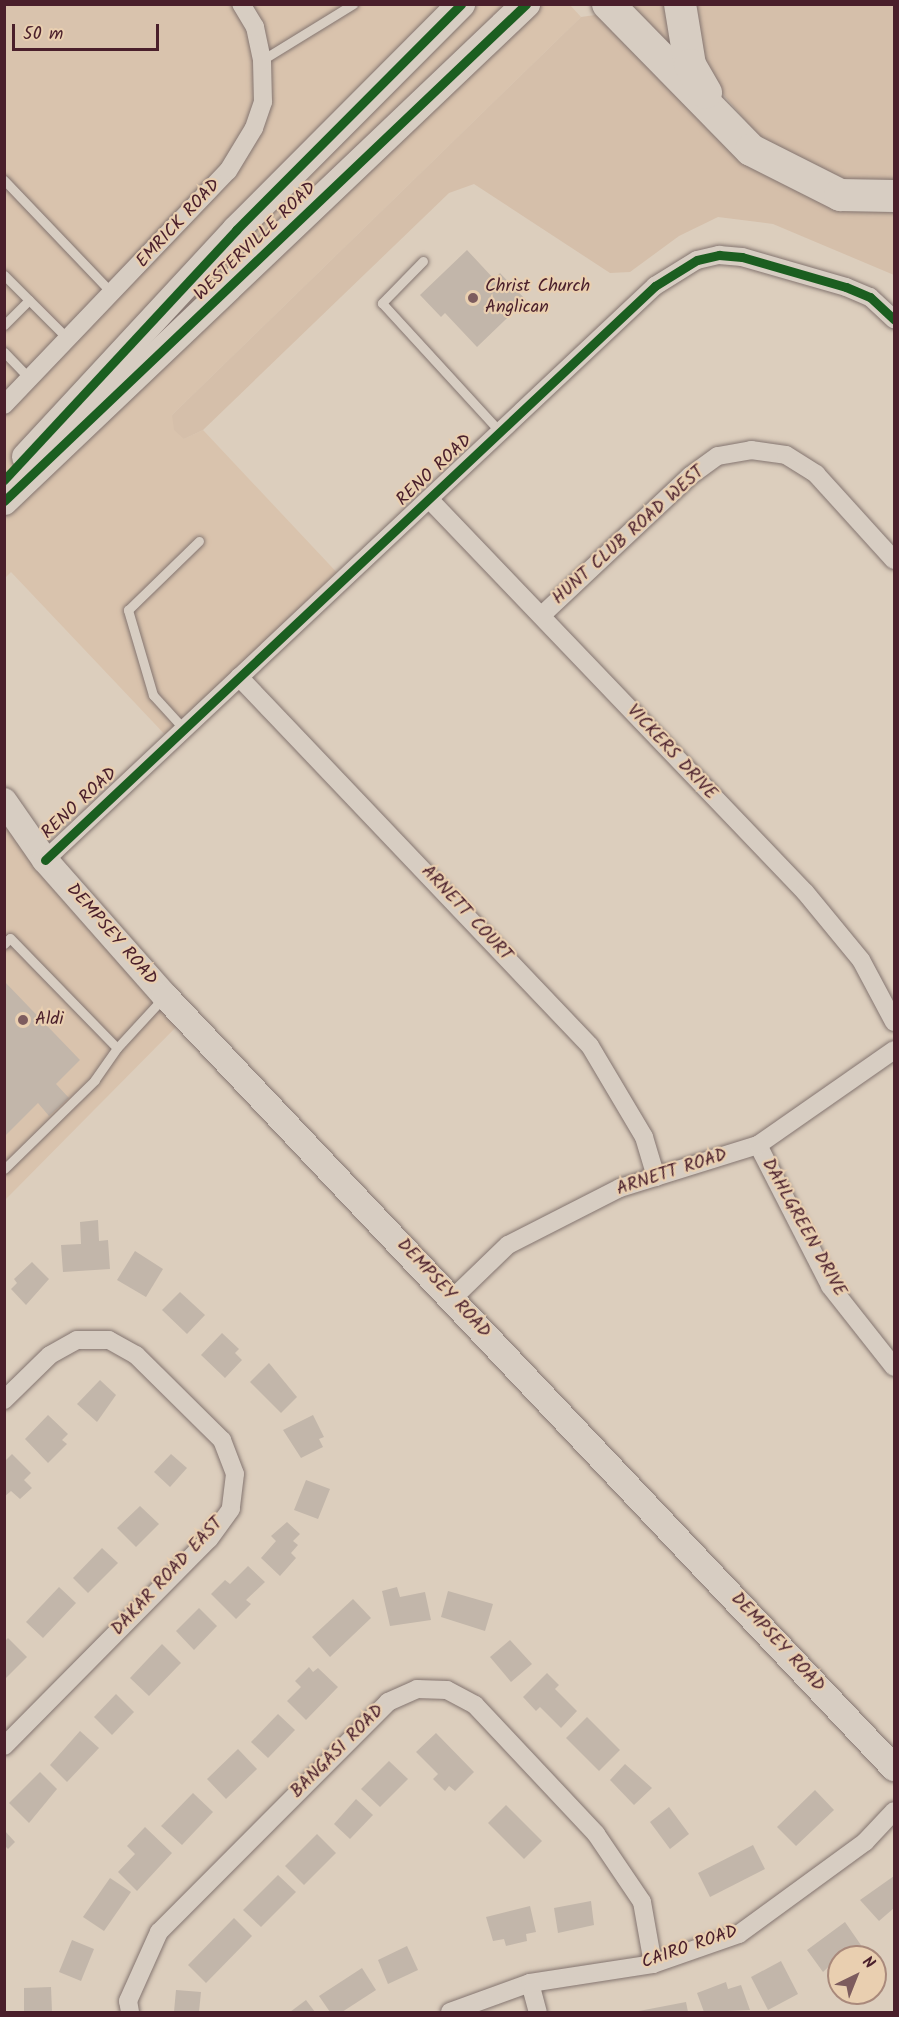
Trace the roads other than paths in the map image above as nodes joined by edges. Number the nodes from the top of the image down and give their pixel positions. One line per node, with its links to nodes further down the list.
1 (241, 4): 7 (street, EMRICK ROAD)
2 (353, 4): 7 (lane)
3 (461, 4): 22 (main road, WESTERVILLE ROAD)
4 (526, 4): 24 (main road, WESTERVILLE ROAD)
5 (608, 4): 8 (highway)
6 (680, 4): 8 (highway)
7 (262, 60): 13 (street, EMRICK ROAD)
8 (724, 125): 10 (highway)
9 (4, 180): 13 (lane)
10 (894, 196)
11 (423, 261): 21 (lane)
12 (4, 275): 14 (lane)
13 (113, 294): 17 (street, EMRICK ROAD)
14 (29, 300): 16 (lane); 17 (lane)
15 (894, 319): 21 (street, RENO ROAD)
16 (4, 325)
17 (69, 340): 19 (street, EMRICK ROAD)
18 (4, 352): 19 (lane)
19 (30, 379): 20 (street, EMRICK ROAD)
20 (4, 405)
21 (500, 432): 23 (street, RENO ROAD)
22 (4, 480)
23 (429, 499): 27 (street, VICKERS DRIVE); 28 (street, RENO ROAD)
24 (4, 501)
25 (199, 541): 29 (lane)
26 (894, 560): 27 (street, HUNT CLUB ROAD WEST)
27 (542, 615): 34 (street, VICKERS DRIVE)
28 (239, 677): 29 (street, RENO ROAD); 39 (street, ARNETT COURT)
29 (183, 729): 31 (street, RENO ROAD)
30 (4, 801): 31 (main road, DEMPSEY ROAD)
31 (45, 860): 33 (main road, DEMPSEY ROAD)
32 (4, 944): 35 (lane)
33 (165, 996): 35 (lane); 40 (main road, DEMPSEY ROAD)
34 (894, 1022)
35 (117, 1048): 38 (lane)
36 (894, 1050): 37 (street, ARNETT ROAD)
37 (758, 1145): 39 (street, ARNETT ROAD); 41 (street, DAHLGREEN DRIVE)
38 (4, 1169)
39 (656, 1177): 40 (street, ARNETT ROAD)
40 (452, 1299): 44 (main road, DEMPSEY ROAD)
41 (894, 1367)
42 (4, 1400): 43 (street, DAKAR ROAD EAST)
43 (4, 1746)
44 (894, 1768)
45 (894, 1811): 46 (street, CAIRO ROAD)
46 (653, 1964): 47 (street, CAIRO ROAD); 48 (street, BANGASI ROAD)
47 (530, 1983): 49 (street, CAIRO ROAD); 50 (street)
48 (130, 2013)
49 (450, 2013)
50 (538, 2013)

